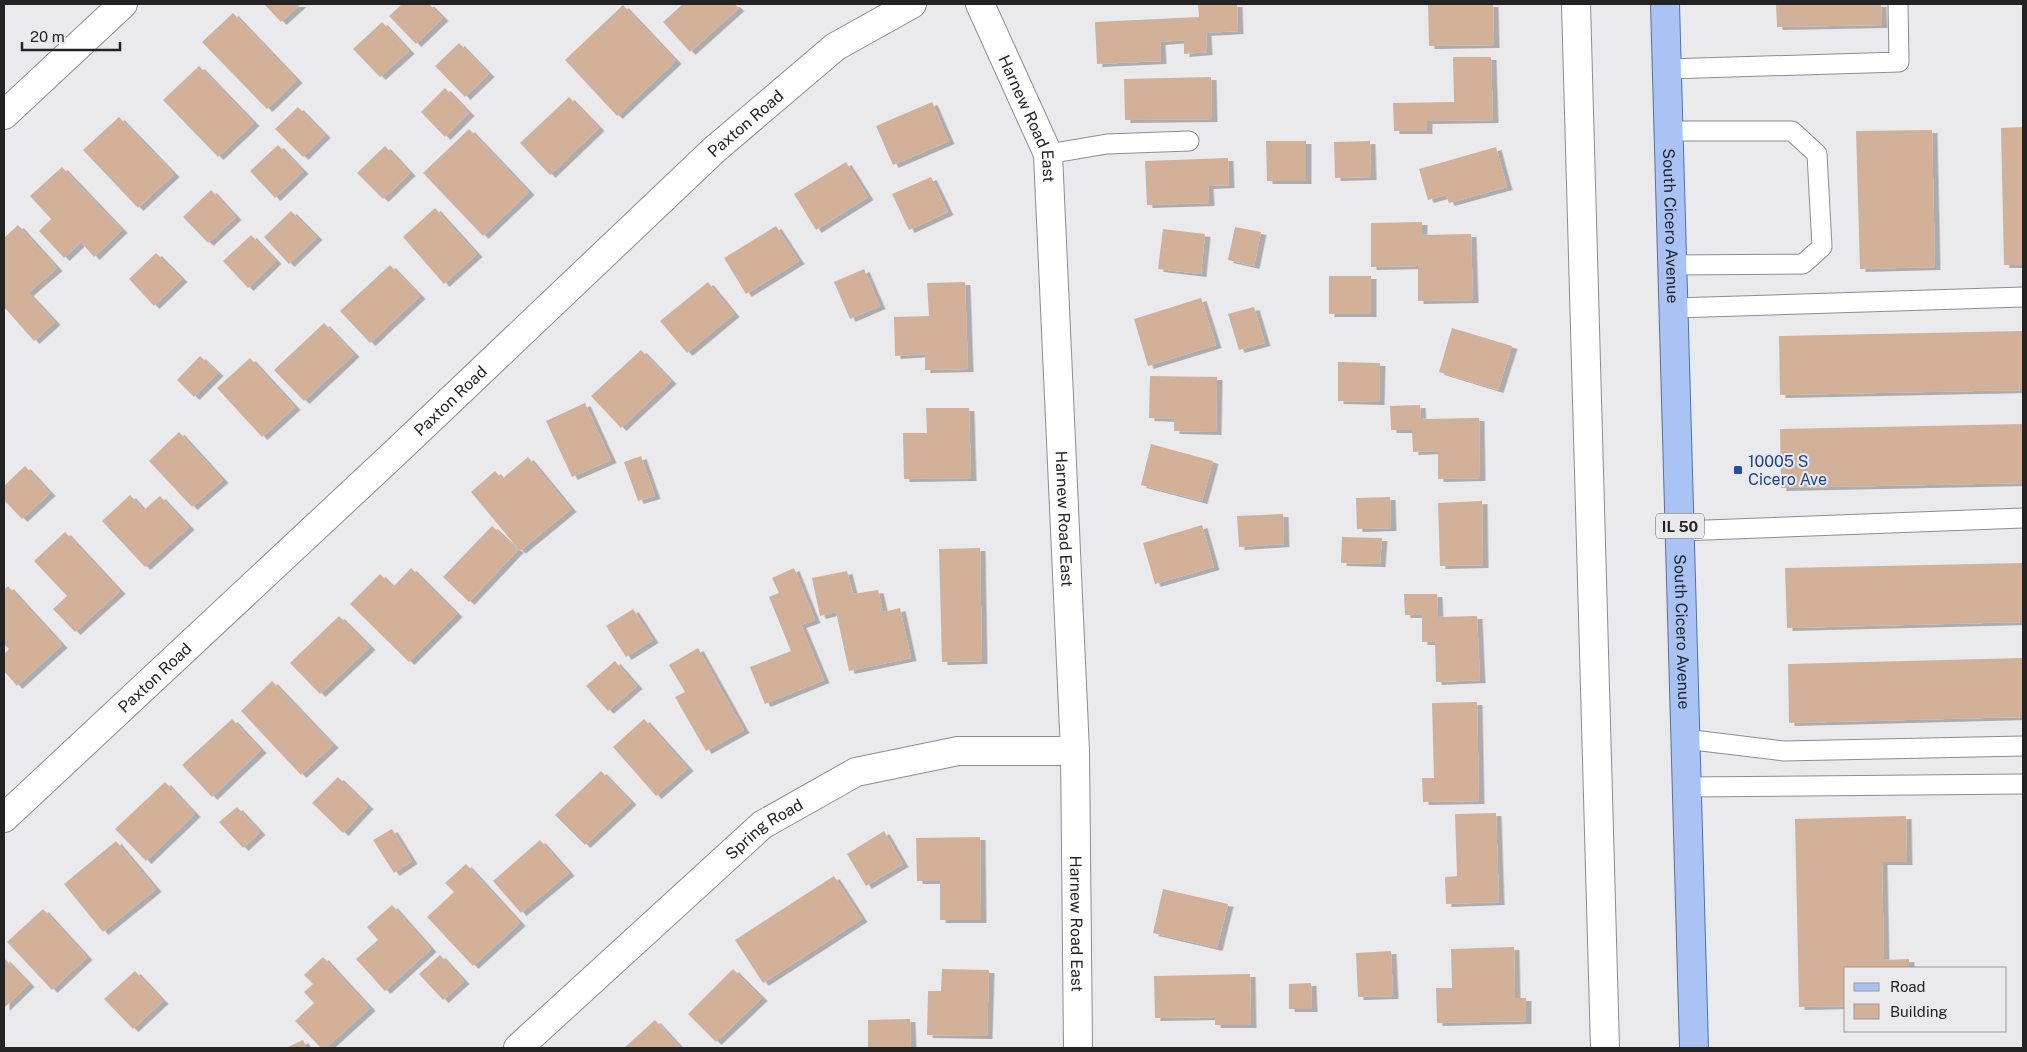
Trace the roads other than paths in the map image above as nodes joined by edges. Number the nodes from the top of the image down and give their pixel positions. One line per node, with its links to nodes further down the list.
1 (123, 4): 8 (street)
2 (912, 4): 22 (street, Paxton Road)
3 (980, 4): 11 (street, Harnew Road East)
4 (1576, 4): 25 (street)
5 (1665, 4): 7 (main road, South Cicero Avenue / IL 50)
6 (1898, 4): 7 (lane)
7 (1667, 69): 9 (main road, South Cicero Avenue / IL 50)
8 (4, 115)
9 (1669, 131): 12 (main road, South Cicero Avenue / IL 50); 12 (lane)
10 (1189, 141): 11 (lane)
11 (1048, 154): 19 (street, Harnew Road East)
12 (1672, 265): 14 (main road, South Cicero Avenue / IL 50)
13 (2023, 297): 14 (lane)
14 (1674, 308): 16 (main road, South Cicero Avenue / IL 50)
15 (2023, 518): 16 (lane)
16 (1680, 531): 17 (main road, South Cicero Avenue / IL 50)
17 (1685, 739): 18 (lane); 21 (main road, South Cicero Avenue / IL 50)
18 (2023, 746)
19 (1075, 751): 23 (street, Spring Road); 24 (street, Harnew Road East)
20 (2023, 784): 21 (lane)
21 (1687, 787): 26 (main road, South Cicero Avenue / IL 50)
22 (4, 818)
23 (518, 1048)
24 (1078, 1048)
25 (1604, 1048)
26 (1694, 1048)

